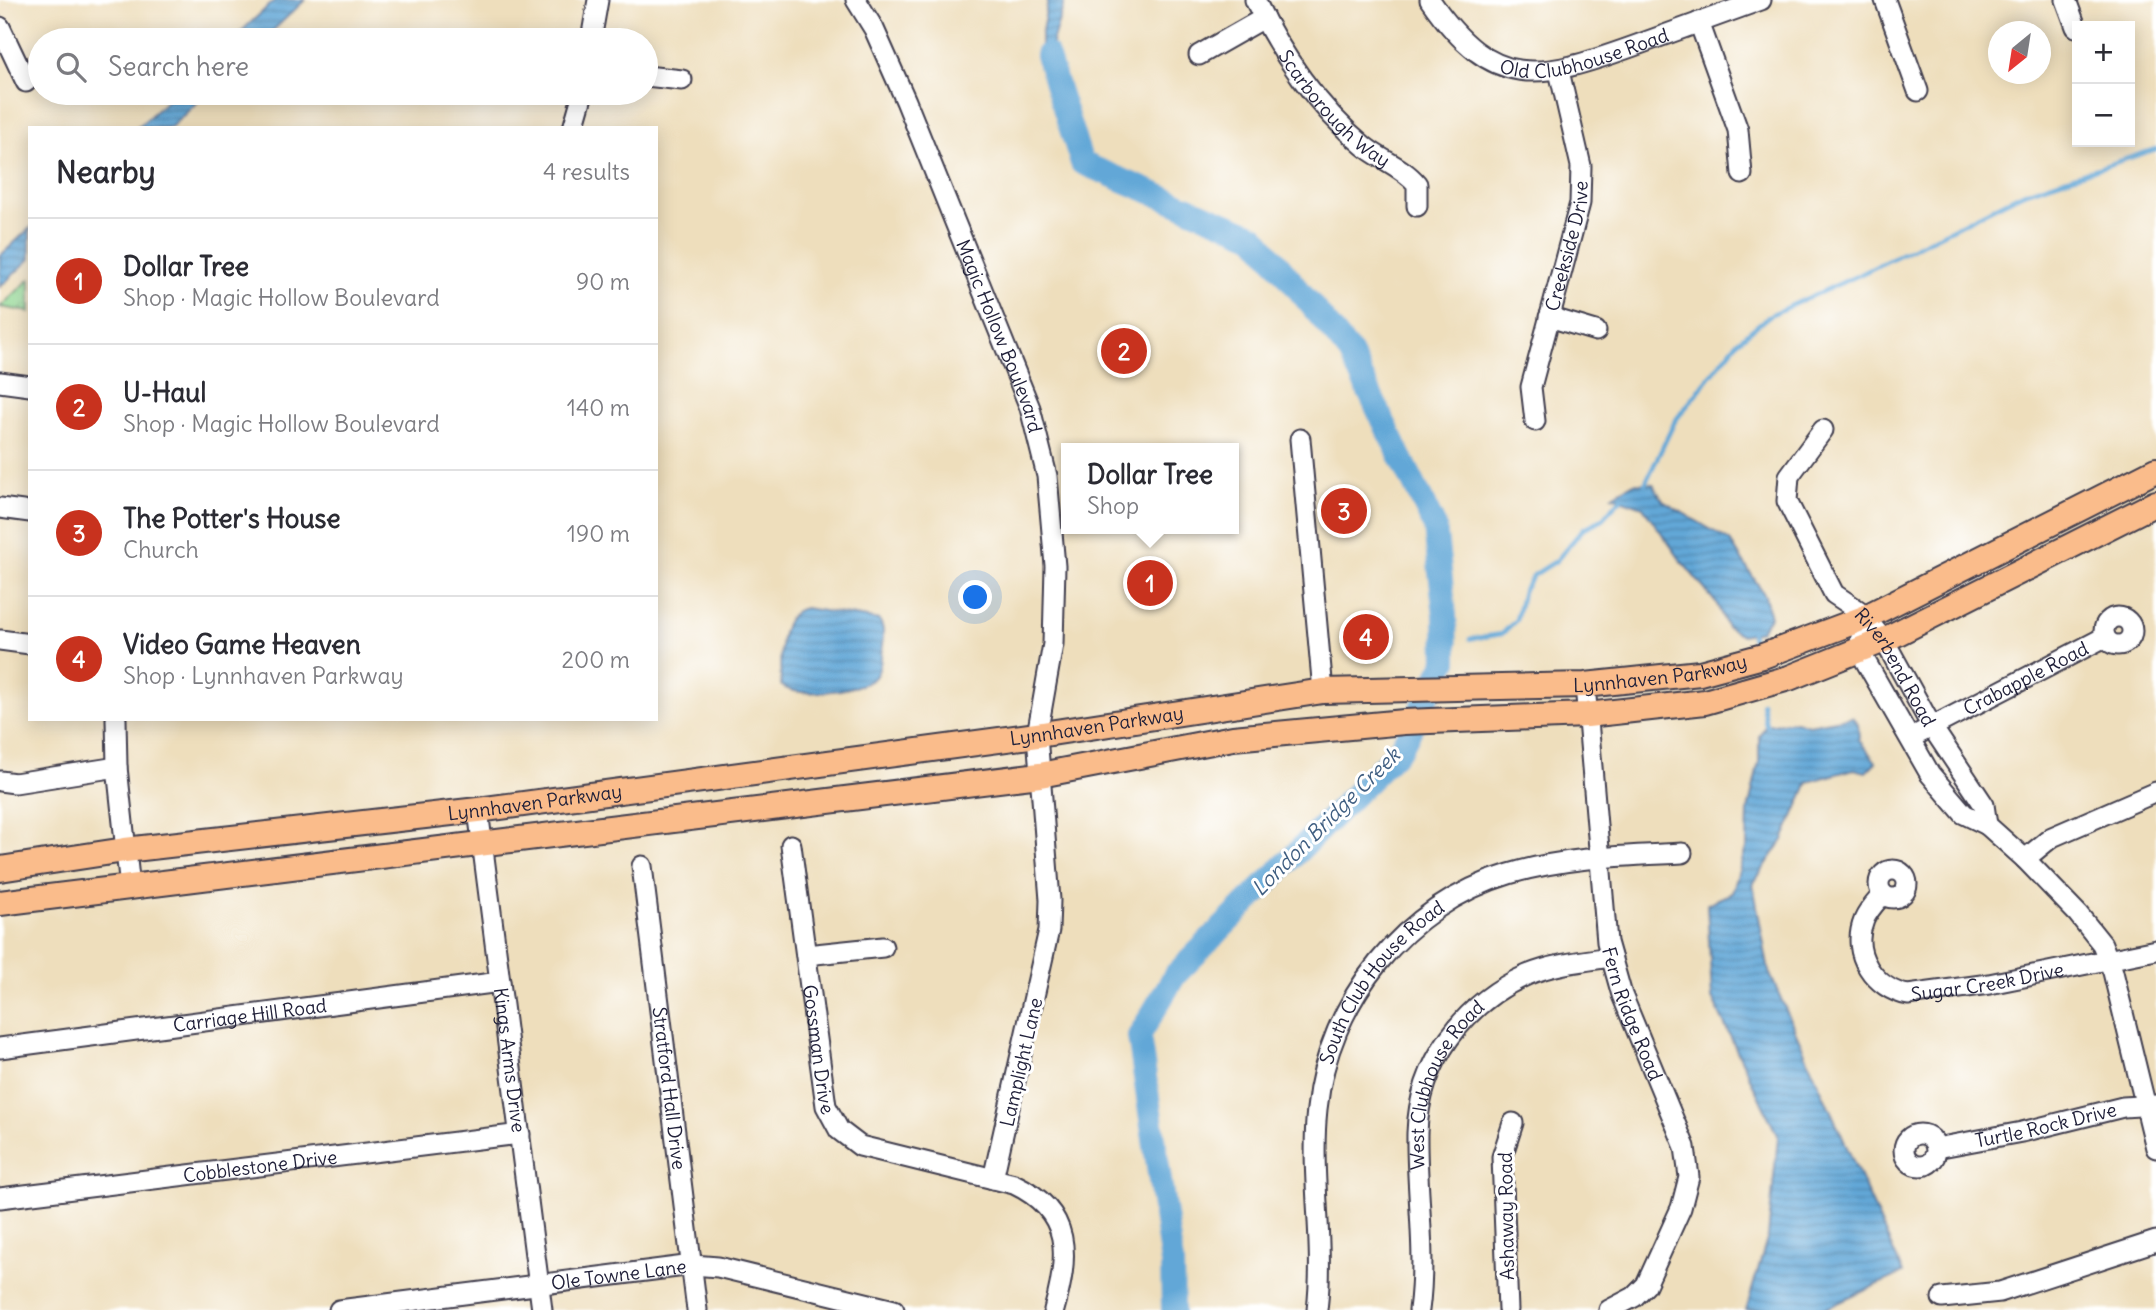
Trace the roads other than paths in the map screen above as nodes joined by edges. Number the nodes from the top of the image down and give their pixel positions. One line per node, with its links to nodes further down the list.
1 (598, 0): 12 (street)
2 (856, 0): 45 (street, Magic Hollow Boulevard)
3 (1255, 0): 8 (street, Scarborough Way)
4 (1430, 0): 14 (street, Old Clubhouse Road)
5 (1761, 0): 10 (street, Old Clubhouse Road)
6 (1885, 0): 18 (street)
7 (2066, 0): 9 (street)
8 (1264, 18): 13 (street); 22 (street, Scarborough Way)
9 (2074, 21)
10 (1699, 22): 14 (street, Old Clubhouse Road); 21 (street)
11 (0, 27): 17 (street)
12 (593, 28)
13 (1199, 55)
14 (1559, 71): 23 (street, Creekside Drive)
15 (658, 77): 16 (street)
16 (682, 80)
17 (26, 82)
18 (1918, 91)
19 (580, 105): 20 (street)
20 (574, 126)
21 (1742, 174)
22 (1417, 206)
23 (1549, 317): 24 (street); 27 (street, Creekside Drive)
24 (1597, 331)
25 (0, 382): 26 (street)
26 (28, 386)
27 (1535, 421)
28 (1823, 430): 34 (street)
29 (1300, 439): 41 (street)
30 (2156, 470): 34 (main road, Lynnhaven Parkway)
31 (2156, 503): 37 (main road, Lynnhaven Parkway)
32 (0, 508): 33 (street)
33 (28, 512)
34 (1864, 618): 37 (street, Riverbend Road); 39 (street, Riverbend Road); 40 (main road, Lynnhaven Parkway)
35 (2105, 637): 44 (street, Crabapple Road)
36 (0, 640): 38 (street)
37 (1884, 640): 39 (main road, Lynnhaven Parkway); 44 (street, Riverbend Road)
38 (28, 644)
39 (1859, 650): 42 (main road, Lynnhaven Parkway); 46 (street, Riverbend Road)
40 (1585, 685): 41 (main road, Lynnhaven Parkway); 42 (street, Fern Ridge Road)
41 (1323, 691): 45 (main road, Lynnhaven Parkway); 47 (main road)
42 (1587, 715): 47 (main road, Lynnhaven Parkway); 58 (street, Fern Ridge Road)
43 (116, 721): 48 (street)
44 (1932, 727): 46 (street, Crabapple Road); 53 (street, Riverbend Road)
45 (1037, 735): 49 (street, Magic Hollow Boulevard); 52 (main road, Lynnhaven Parkway)
46 (1910, 738): 53 (street, Riverbend Road)
47 (1203, 743): 49 (main road, Lynnhaven Parkway)
48 (117, 767): 50 (street); 56 (street)
49 (1040, 775): 54 (main road, Lynnhaven Parkway); 77 (street, Lamplight Lane)
50 (0, 781)
51 (2156, 792): 59 (street)
52 (478, 810): 54 (street, Kings Arms Drive); 56 (main road, Lynnhaven Parkway)
53 (1987, 825): 59 (street, Riverbend Road)
54 (481, 844): 62 (main road, Lynnhaven Parkway); 70 (street, Kings Arms Drive)
55 (791, 845): 67 (street, Gossman Drive)
56 (125, 850): 61 (main road, Lynnhaven Parkway); 62 (street)
57 (1682, 853): 58 (street, South Club House Road)
58 (1600, 857): 68 (street, Fern Ridge Road); 89 (street, South Club House Road)
59 (2025, 859): 69 (street, Riverbend Road)
60 (642, 866): 80 (street, Stratford Hall Drive)
61 (0, 869)
62 (130, 888): 64 (main road, Lynnhaven Parkway)
63 (1883, 894): 69 (street, Sugar Creek Drive)
64 (0, 903)
65 (883, 947): 67 (street)
66 (2156, 950): 69 (street, Sugar Creek Drive)
67 (806, 955): 77 (street, Gossman Drive)
68 (1611, 957): 90 (street, West Clubhouse Road); 92 (street, Fern Ridge Road)
69 (2110, 961): 72 (street, Riverbend Road)
70 (500, 982): 71 (street, Carriage Hill Road); 74 (street, Kings Arms Drive)
71 (0, 1048)
72 (2151, 1105): 75 (street, Turtle Rock Drive); 76 (street, Riverbend Road)
73 (1513, 1123): 91 (street, Ashaway Road)
74 (520, 1134): 78 (street, Cobblestone Drive); 81 (street, Kings Arms Drive)
75 (1936, 1147)
76 (2156, 1148)
77 (993, 1179): 88 (street)
78 (0, 1198)
79 (2156, 1241): 82 (street)
80 (693, 1265): 81 (street, Ole Towne Lane); 86 (street, Stratford Hall Drive); 87 (street, Ole Towne Lane)
81 (539, 1284): 83 (street, Ole Towne Lane); 85 (street, Kings Arms Drive)
82 (1942, 1298)
83 (364, 1308): 84 (street, Ole Towne Lane)
84 (339, 1310)
85 (542, 1310)
86 (697, 1310)
87 (894, 1310)
88 (1054, 1310)
89 (1317, 1310)
90 (1419, 1310)
91 (1508, 1310)
92 (1609, 1310)

